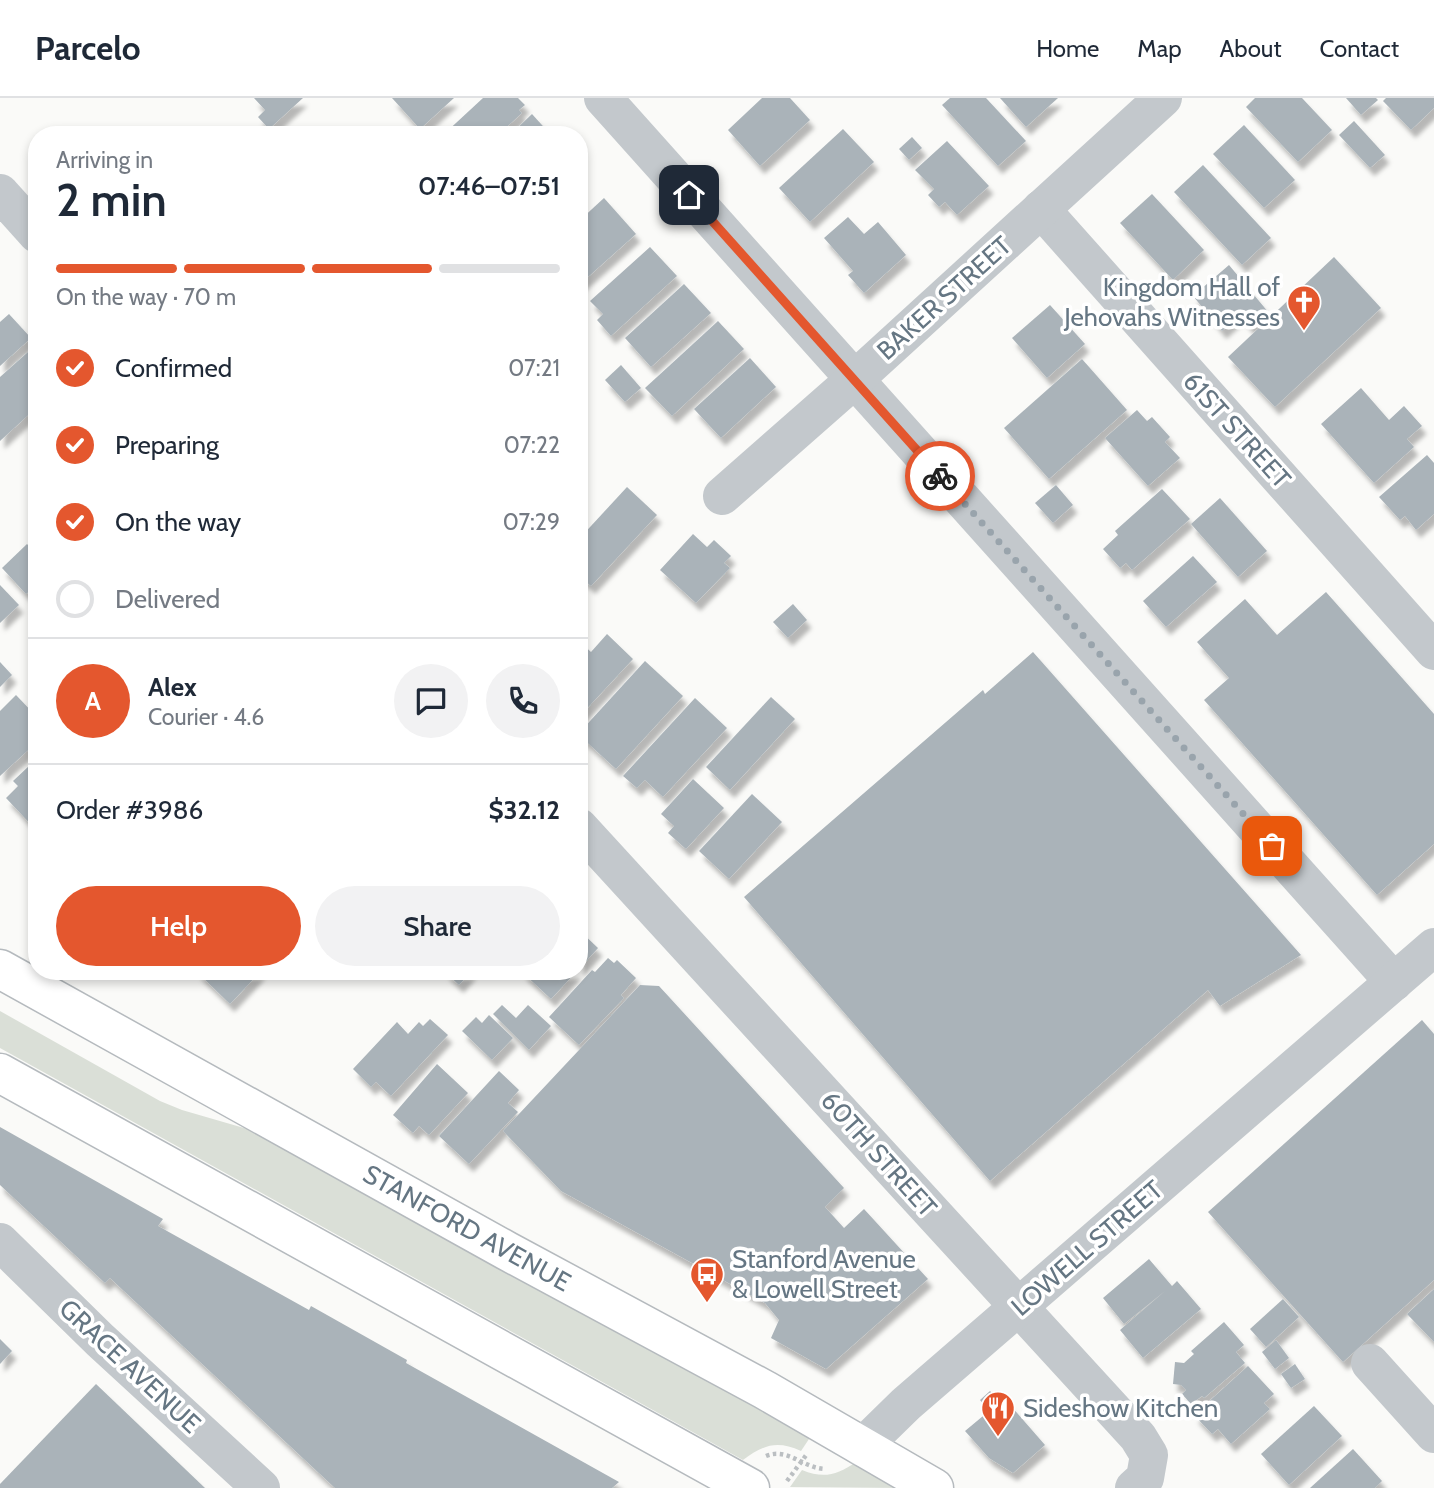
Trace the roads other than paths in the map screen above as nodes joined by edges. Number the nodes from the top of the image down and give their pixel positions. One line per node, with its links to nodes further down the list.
1 (603, 98): 6 (street)
2 (1163, 98): 4 (street, BAKER STREET)
3 (0, 194): 5 (street)
4 (1041, 209): 6 (street, BAKER STREET); 8 (street, 61ST STREET)
5 (28, 224)
6 (854, 380): 7 (street, BAKER STREET); 12 (street)
7 (722, 496)
8 (1434, 651)
9 (588, 837): 15 (street, 60TH STREET)
10 (1434, 947): 12 (street, LOWELL STREET)
11 (0, 970): 18 (main road, STANFORD AVENUE)
12 (1394, 982): 15 (street, LOWELL STREET)
13 (0, 1073): 19 (main road)
14 (0, 1242): 20 (street, GRACE AVENUE)
15 (1019, 1307): 18 (street, LOWELL STREET); 22 (street, 60TH STREET)
16 (1370, 1363): 17 (street)
17 (1434, 1434)
18 (862, 1447): 21 (main road, STANFORD AVENUE)
19 (749, 1484)
20 (261, 1488)
21 (934, 1488)
22 (1133, 1488)

